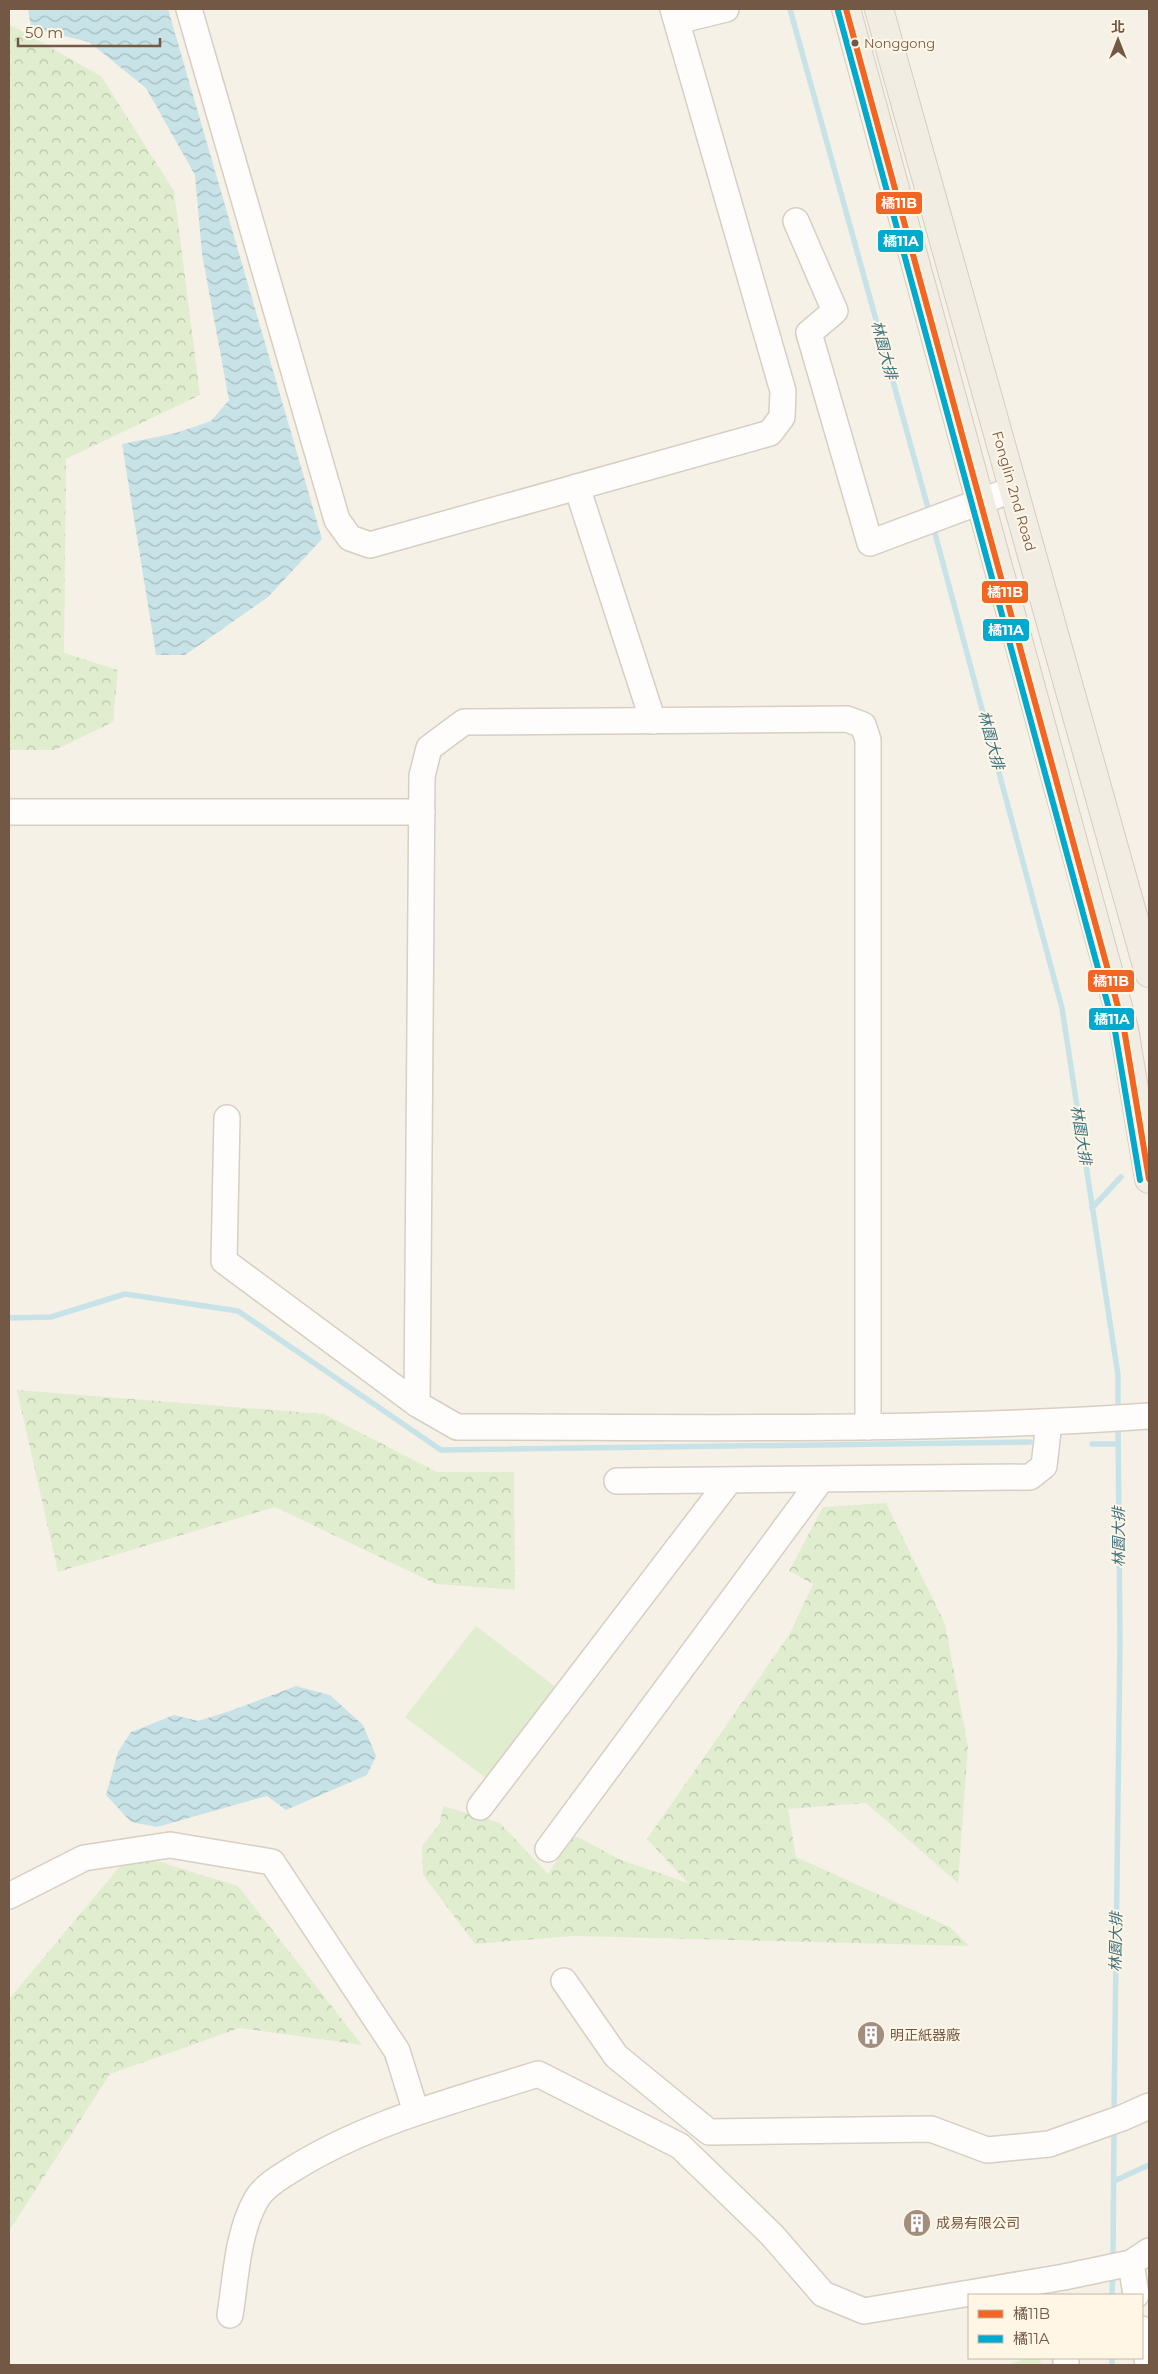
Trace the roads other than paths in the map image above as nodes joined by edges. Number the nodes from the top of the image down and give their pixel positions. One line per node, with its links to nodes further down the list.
1 (189, 9): 7 (lane)
2 (726, 9): 5 (lane)
3 (846, 9): 9 (main road)
4 (879, 9): 8 (main road, Fonglin 2nd Road)
5 (675, 15): 7 (lane)
6 (796, 221): 9 (lane)
7 (577, 487): 10 (lane)
8 (1014, 489): 9 (lane); 13 (main road, Fonglin 2nd Road)
9 (969, 507): 15 (main road)
10 (653, 721): 12 (lane); 19 (lane)
11 (9, 812): 12 (lane)
12 (422, 812): 16 (lane)
13 (1149, 973)
14 (227, 1118): 16 (lane)
15 (1149, 1179)
16 (417, 1404): 19 (lane)
17 (1149, 1416): 18 (lane)
18 (1049, 1422): 19 (lane); 22 (lane)
19 (868, 1427)
20 (617, 1481): 21 (lane)
21 (729, 1481): 22 (lane); 23 (lane)
22 (820, 1481): 24 (lane)
23 (480, 1807)
24 (548, 1849)
25 (9, 1896): 28 (lane)
26 (564, 1981): 27 (lane)
27 (1149, 2106)
28 (416, 2112): 33 (lane); 34 (lane)
29 (1140, 2257): 30 (lane); 32 (lane)
30 (1064, 2286): 31 (lane)
31 (1000, 2294)
32 (1136, 2294)
33 (968, 2298)
34 (230, 2315)
35 (1143, 2335): 36 (lane)
36 (1148, 2365)

